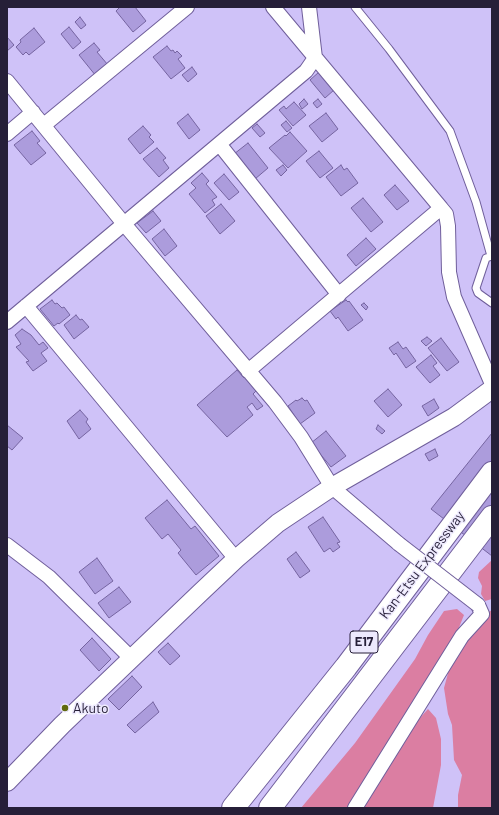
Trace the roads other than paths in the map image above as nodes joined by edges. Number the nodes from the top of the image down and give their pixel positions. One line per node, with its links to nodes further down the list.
1 (187, 7): 8 (street)
2 (273, 7): 5 (street)
3 (310, 7): 5 (street)
4 (355, 7): 13 (lane)
5 (315, 58): 10 (street); 11 (street)
6 (7, 81): 7 (street)
7 (33, 112): 8 (street); 9 (street)
8 (44, 125): 12 (street)
9 (7, 134)
10 (220, 145): 12 (street); 14 (street)
11 (441, 208): 14 (street); 19 (street)
12 (125, 225): 16 (street); 18 (street)
13 (491, 256): 15 (lane)
14 (339, 295): 18 (street)
15 (492, 303)
16 (26, 306): 17 (street); 25 (street)
17 (7, 322)
18 (248, 370): 22 (street)
19 (492, 384)
20 (492, 389): 22 (street)
21 (492, 473): 28 (highway, Kan-Etsu Expressway / E17)
22 (332, 487): 25 (street); 30 (street, bridge)
23 (492, 517): 29 (highway, Kan-Etsu Expressway / E17)
24 (7, 545): 26 (street)
25 (236, 558): 26 (street)
26 (132, 659): 27 (street)
27 (7, 782)
28 (233, 808)
29 (270, 808)
30 (355, 808)

